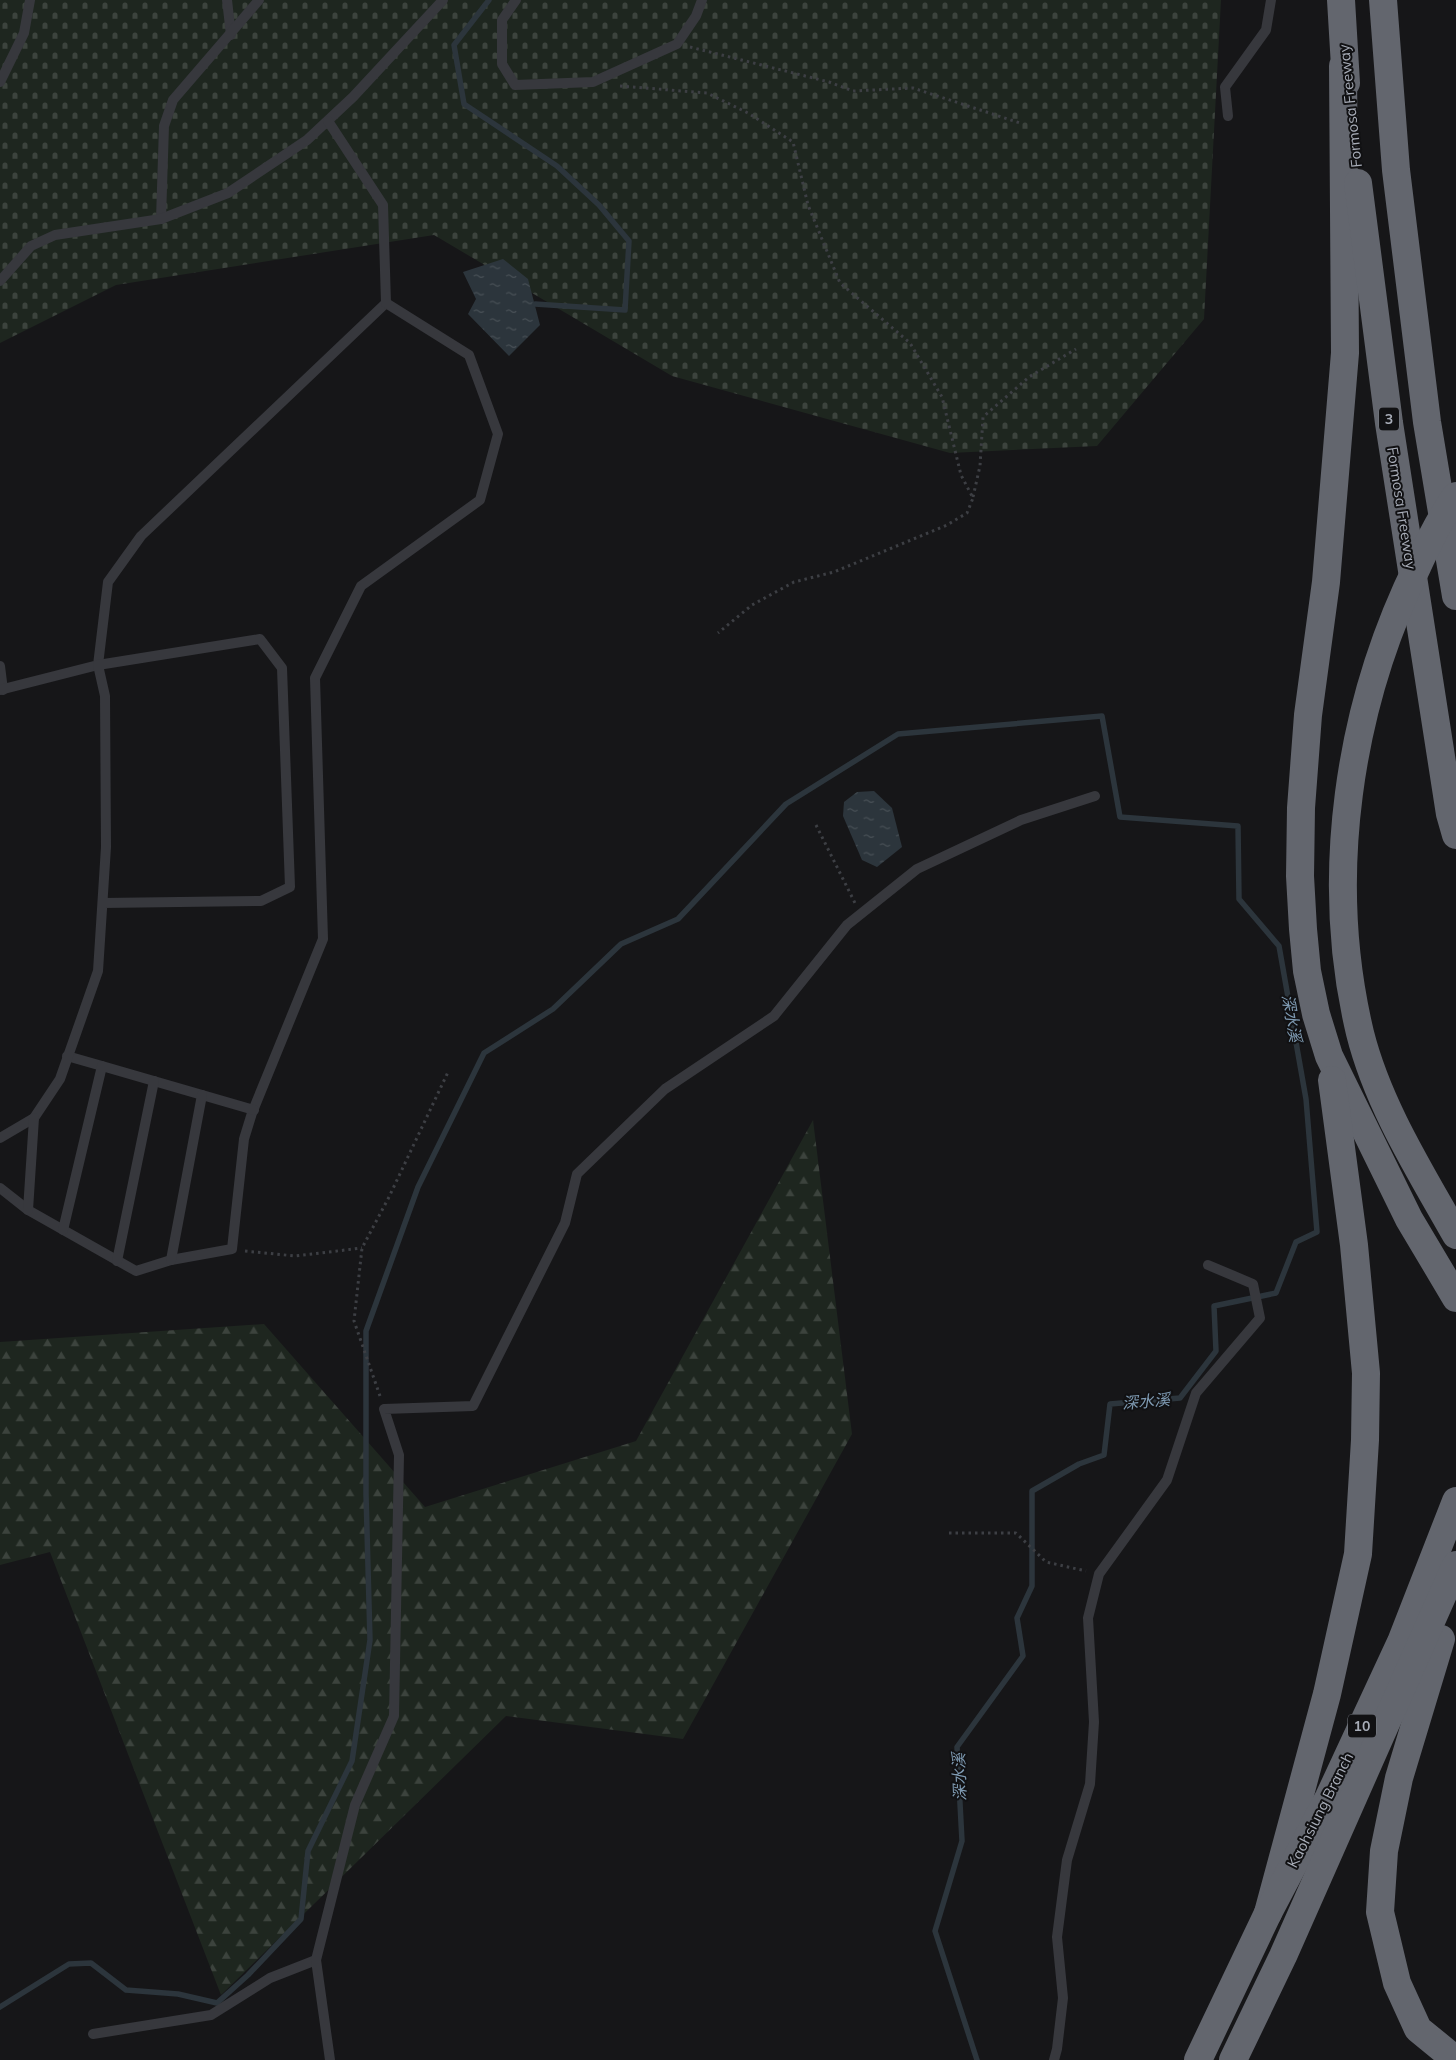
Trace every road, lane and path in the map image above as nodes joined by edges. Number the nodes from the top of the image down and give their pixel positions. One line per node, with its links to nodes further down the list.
1 (30, 0): 13 (lane)
2 (228, 0): 10 (lane)
3 (259, 0): 10 (lane)
4 (443, 0): 16 (lane)
5 (516, 0): 14 (lane)
6 (702, 0): 11 (lane)
7 (1271, 0): 15 (lane)
8 (1341, 0): 12 (highway, Formosa Freeway / 3)
9 (1383, 0): 24 (highway)
10 (230, 35): 18 (lane)
11 (677, 44): 14 (lane); 17 (path)
12 (1343, 66): 31 (highway, Formosa Freeway / 3); 35 (highway)
13 (0, 82)
14 (593, 82): 23 (path)
15 (1228, 116)
16 (328, 121): 18 (lane); 20 (lane)
17 (1020, 123)
18 (161, 219): 19 (lane)
19 (0, 281)
20 (386, 303): 26 (lane); 40 (lane)
21 (1076, 349): 23 (path)
22 (1456, 496): 46 (highway)
23 (973, 498): 25 (path)
24 (1456, 596)
25 (718, 633)
26 (98, 665): 28 (lane); 32 (lane); 32 (lane)
27 (0, 666): 28 (lane)
28 (2, 690)
29 (1096, 796): 33 (lane)
30 (816, 825): 33 (path)
31 (1456, 835)
32 (103, 903): 34 (lane)
33 (860, 915): 53 (lane)
34 (67, 1056): 36 (lane); 41 (lane)
35 (1329, 1056): 52 (highway); 59 (highway)
36 (102, 1066): 38 (lane); 45 (lane)
37 (449, 1070): 47 (path)
38 (154, 1081): 39 (lane); 50 (lane)
39 (202, 1095): 40 (lane); 49 (lane)
40 (254, 1110): 48 (lane)
41 (34, 1118): 42 (lane); 44 (lane)
42 (0, 1138)
43 (0, 1188): 44 (lane)
44 (28, 1210): 45 (lane)
45 (64, 1230): 50 (lane)
46 (1456, 1235)
47 (362, 1248): 48 (path); 53 (path)
48 (232, 1249): 49 (lane)
49 (171, 1260): 50 (lane)
50 (118, 1261)
51 (1208, 1264): 57 (lane)
52 (1456, 1298)
53 (384, 1408): 60 (lane)
54 (1456, 1501): 59 (highway, Kaohsiung Branch / 10)
55 (949, 1533): 57 (path)
56 (1456, 1565): 65 (highway, Kaohsiung Branch / 10)
57 (1099, 1574): 63 (lane)
58 (1456, 1589): 66 (highway)
59 (1268, 1913): 64 (highway, Kaohsiung Branch / 10)
60 (316, 1960): 61 (lane); 62 (lane)
61 (93, 2034)
62 (330, 2060)
63 (1054, 2060)
64 (1198, 2060)
65 (1233, 2060)
66 (1456, 2060)

